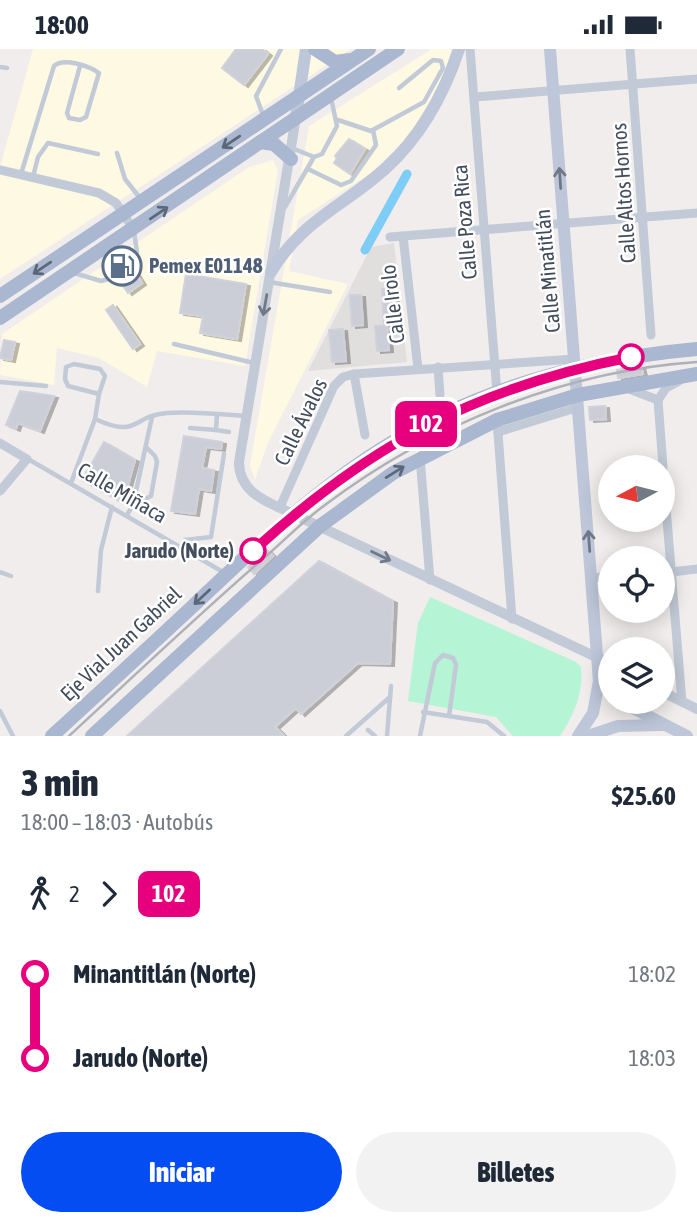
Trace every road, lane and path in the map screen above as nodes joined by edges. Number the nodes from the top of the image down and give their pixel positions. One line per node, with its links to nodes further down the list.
1 (281, 49): 22 (lane)
2 (306, 49): 19 (main road)
3 (315, 49): 10 (main road)
4 (369, 49): 10 (main road)
5 (398, 49): 18 (main road)
6 (460, 49): 49 (main road)
7 (470, 49): 20 (street, Calle Poza Rica)
8 (550, 49): 17 (main road, Calle Minatitlán)
9 (631, 49): 15 (street, Calle Altos Hornos)
10 (355, 59): 19 (main road)
11 (80, 66): 11 (lane); 28 (lane)
12 (0, 67): 13 (lane)
13 (7, 68)
14 (697, 79): 15 (street)
15 (634, 83): 17 (street); 40 (street, Calle Altos Hornos)
16 (399, 88): 24 (lane)
17 (553, 90): 20 (street); 41 (main road, Calle Minatitlán, one-way to 17)
18 (330, 94): 21 (main road); 23 (lane)
19 (299, 96): 21 (main road); 22 (main road)
20 (475, 97): 43 (street, Calle Poza Rica)
21 (296, 117): 25 (main road); 27 (street)
22 (265, 119): 36 (main road, one-way to 36)
23 (338, 120): 24 (lane); 31 (lane)
24 (373, 130): 32 (lane)
25 (260, 142): 27 (main road); 42 (main road, one-way to 25)
26 (117, 153): 36 (lane)
27 (291, 153): 31 (lane); 37 (street)
28 (26, 154): 30 (lane); 34 (lane)
29 (98, 154): 30 (lane)
30 (38, 157): 35 (lane)
31 (314, 157): 32 (lane)
32 (308, 169): 37 (lane)
33 (0, 170): 34 (street)
34 (21, 175): 35 (street)
35 (33, 178): 39 (street)
36 (142, 201): 39 (main road)
37 (281, 213): 49 (street)
38 (697, 213): 40 (street)
39 (123, 214): 42 (street); 51 (main road, one-way to 51)
40 (643, 218): 41 (street); 53 (street, Calle Altos Hornos)
41 (564, 223): 43 (street); 57 (main road, Calle Minatitlán)
42 (134, 230): 46 (lane); 47 (main road)
43 (486, 230): 44 (street); 58 (street, Calle Poza Rica)
44 (402, 236): 45 (street); 60 (street, Calle Irolo)
45 (390, 237)
46 (132, 268)
47 (70, 272): 48 (lane); 52 (main road)
48 (117, 277)
49 (270, 277): 50 (lane); 56 (street, one-way to 56)
50 (330, 292)
51 (0, 296)
52 (0, 318)
53 (651, 335)
54 (174, 345): 56 (lane)
55 (697, 349): 57 (main road, Eje Vial Juan Gabriel)
56 (255, 363): 73 (street)
57 (576, 363): 58 (street, Calle Ávalos); 66 (main road, Eje Vial Juan Gabriel); 70 (main road, Calle Minatitlán)
58 (495, 364): 59 (street, Calle Ávalos); 66 (street, Calle Poza Rica)
59 (438, 367): 60 (street, Calle Ávalos); 68 (street)
60 (418, 369): 62 (street, Calle Ávalos)
61 (697, 374): 65 (main road); 69 (street)
62 (355, 375): 79 (street); 90 (street, Calle Ávalos)
63 (0, 382): 64 (lane)
64 (46, 386)
65 (613, 387): 69 (street); 70 (main road)
66 (497, 393): 90 (main road, Eje Vial Juan Gabriel)
67 (99, 394): 67 (lane); 74 (lane)
68 (440, 395)
69 (658, 400): 83 (street)
70 (579, 401): 75 (main road); 99 (main road, Calle Minatitlán, one-way to 70)
71 (217, 414): 72 (lane); 73 (lane); 77 (lane)
72 (153, 416): 74 (lane); 81 (lane)
73 (246, 416): 90 (street)
74 (95, 419): 86 (lane)
75 (497, 426): 84 (main road); 103 (street)
76 (190, 428): 77 (lane)
77 (216, 430): 78 (lane)
78 (229, 432)
79 (365, 435)
80 (0, 443): 85 (street, Calle Miñaca)
81 (146, 447): 88 (lane); 88 (lane)
82 (224, 453): 93 (lane)
83 (662, 455)
84 (420, 457): 92 (main road, one-way to 84); 101 (street)
85 (27, 459): 86 (lane, Calle Miñaca); 87 (street)
86 (71, 484): 89 (lane, Calle Miñaca)
87 (0, 491)
88 (135, 497): 91 (lane)
89 (112, 507): 91 (lane, Calle Miñaca); 102 (lane)
90 (287, 511): 92 (street); 97 (main road, Eje Vial Juan Gabriel)
91 (127, 515): 93 (lane, Calle Miñaca)
92 (320, 526): 101 (street, one-way to 101); 119 (main road)
93 (181, 548): 97 (lane, Calle Miñaca)
94 (697, 569): 95 (street)
95 (675, 571)
96 (0, 572): 98 (lane)
97 (227, 574): 118 (main road, Eje Vial Juan Gabriel, one-way to 118)
98 (11, 576)
99 (592, 577): 100 (street); 105 (main road, Calle Minatitlán)
100 (598, 577)
101 (430, 580): 103 (street)
102 (97, 591)
103 (512, 619): 105 (street)
104 (673, 623): 109 (street)
105 (598, 657): 125 (main road)
106 (391, 686): 107 (lane)
107 (390, 697): 120 (lane); 122 (lane)
108 (675, 698): 109 (street)
109 (682, 702): 110 (street)
110 (697, 709)
111 (0, 711): 117 (lane)
112 (423, 712): 114 (lane); 114 (lane); 123 (lane)
113 (643, 714): 115 (main road)
114 (449, 716): 124 (lane)
115 (663, 725): 126 (main road); 127 (main road)
116 (368, 730): 121 (lane)
117 (13, 736)
118 (52, 736)
119 (92, 736)
120 (346, 736)
121 (375, 736)
122 (387, 736)
123 (420, 736)
124 (504, 736)
125 (578, 736)
126 (587, 736)
127 (687, 736)

